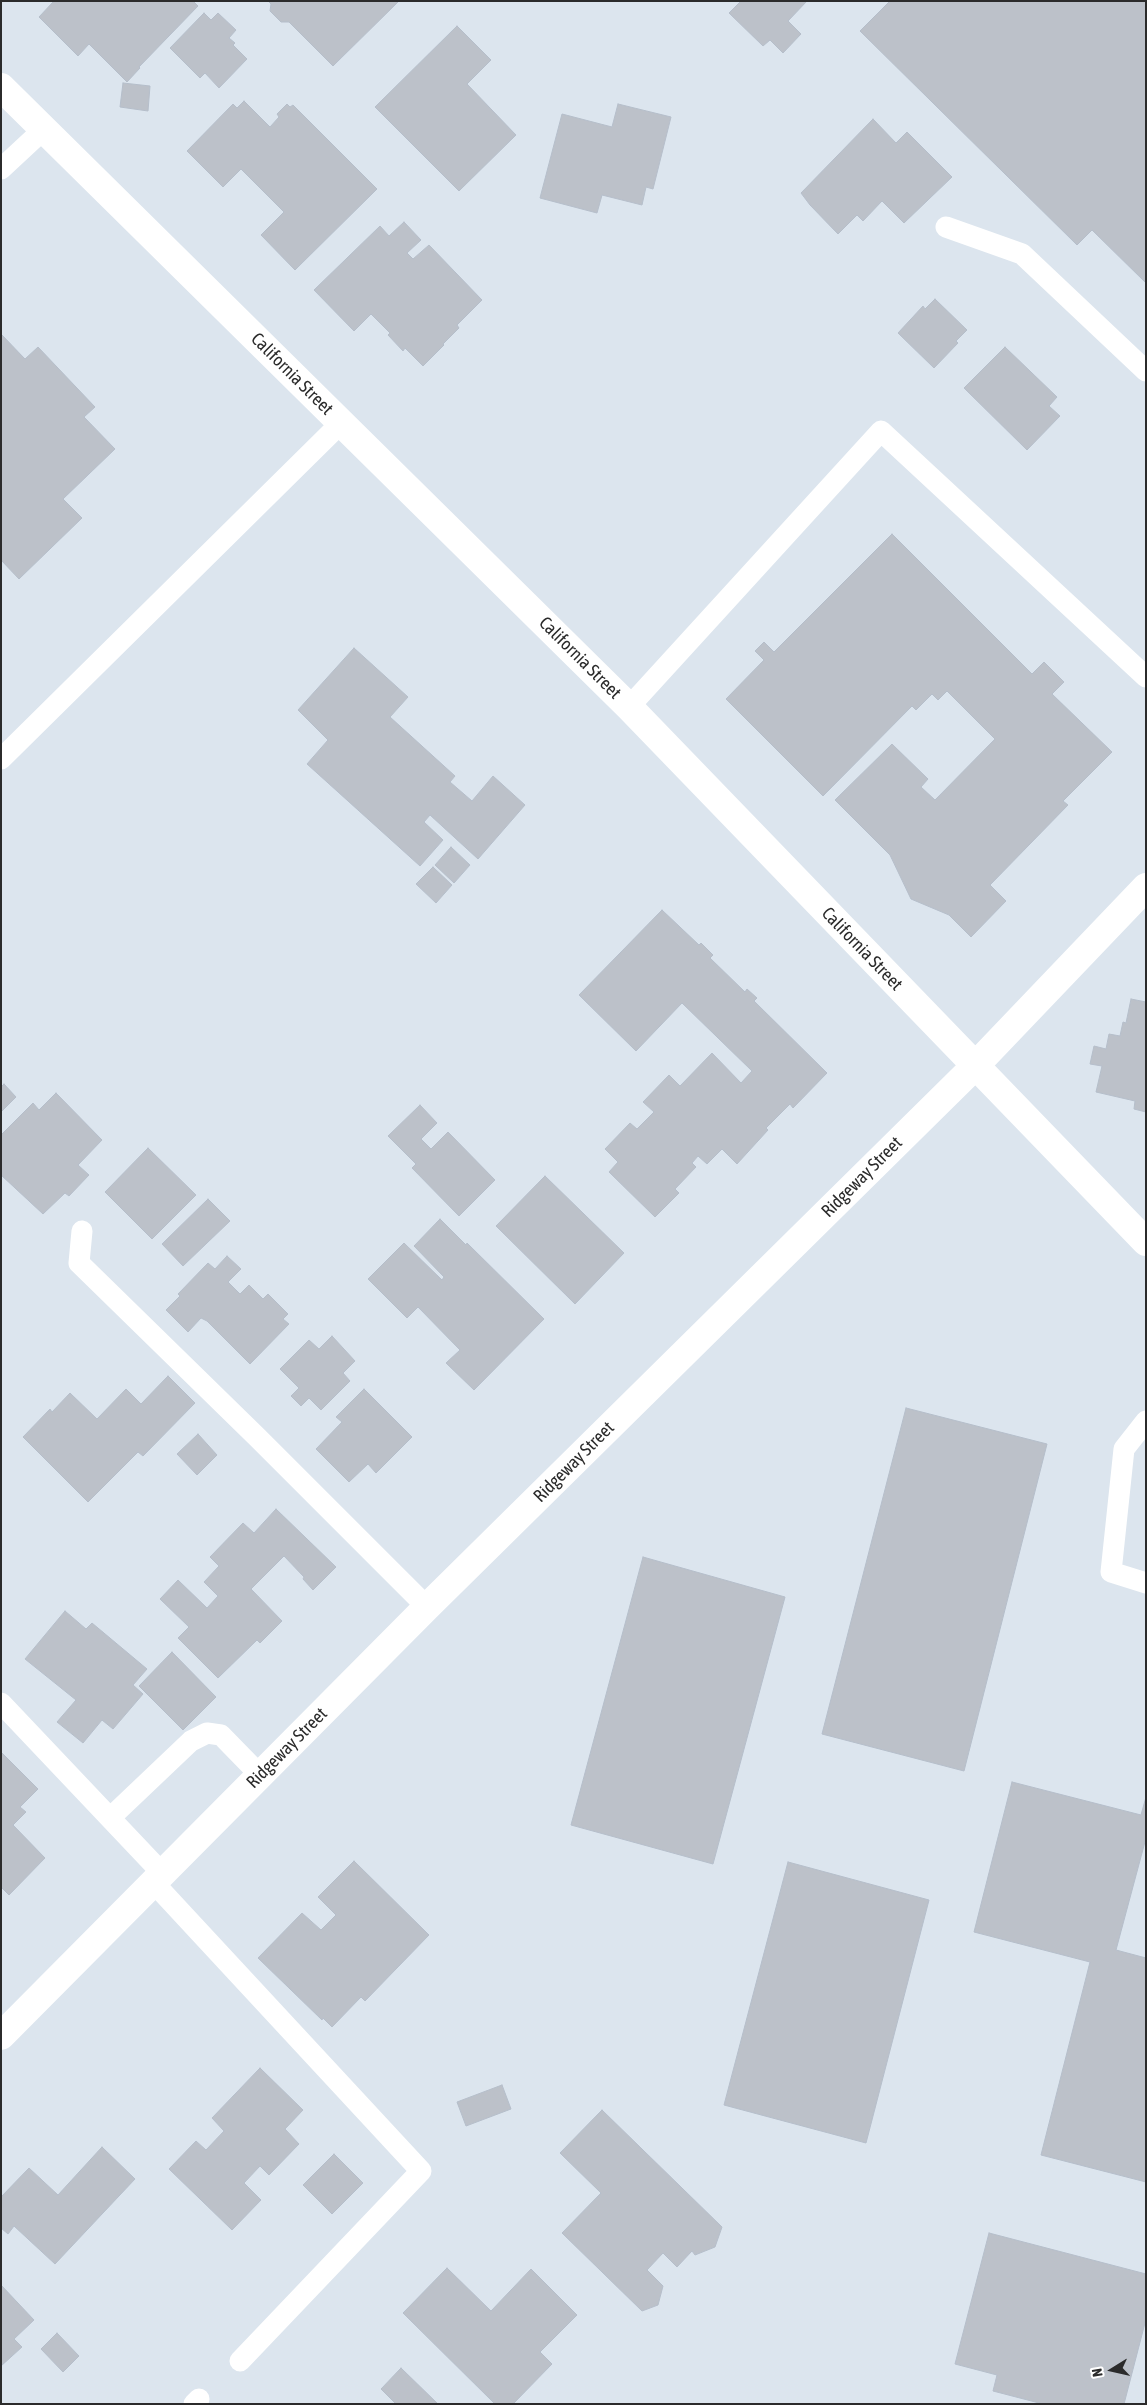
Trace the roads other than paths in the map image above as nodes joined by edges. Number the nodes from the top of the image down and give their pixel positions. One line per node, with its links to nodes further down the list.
1 (1, 87): 2 (main road, California Street)
2 (44, 129): 3 (lane); 6 (main road, California Street)
3 (1, 169)
4 (946, 227): 5 (lane)
5 (1146, 372)
6 (341, 423): 8 (main road, California Street); 9 (lane)
7 (1146, 677): 8 (lane)
8 (629, 707): 11 (main road, California Street)
9 (1, 759)
10 (1146, 887): 11 (main road, Ridgeway Street)
11 (974, 1066): 13 (main road, California Street); 16 (main road, Ridgeway Street)
12 (82, 1231): 16 (lane)
13 (1146, 1242)
14 (1146, 1421): 15 (lane)
15 (1146, 1583)
16 (427, 1607): 18 (main road, Ridgeway Street)
17 (1, 1703): 19 (lane)
18 (260, 1775): 19 (lane); 20 (main road, Ridgeway Street)
19 (110, 1818): 20 (lane)
20 (157, 1878): 21 (main road, Ridgeway Street); 22 (lane)
21 (1, 2036)
22 (240, 2361)

